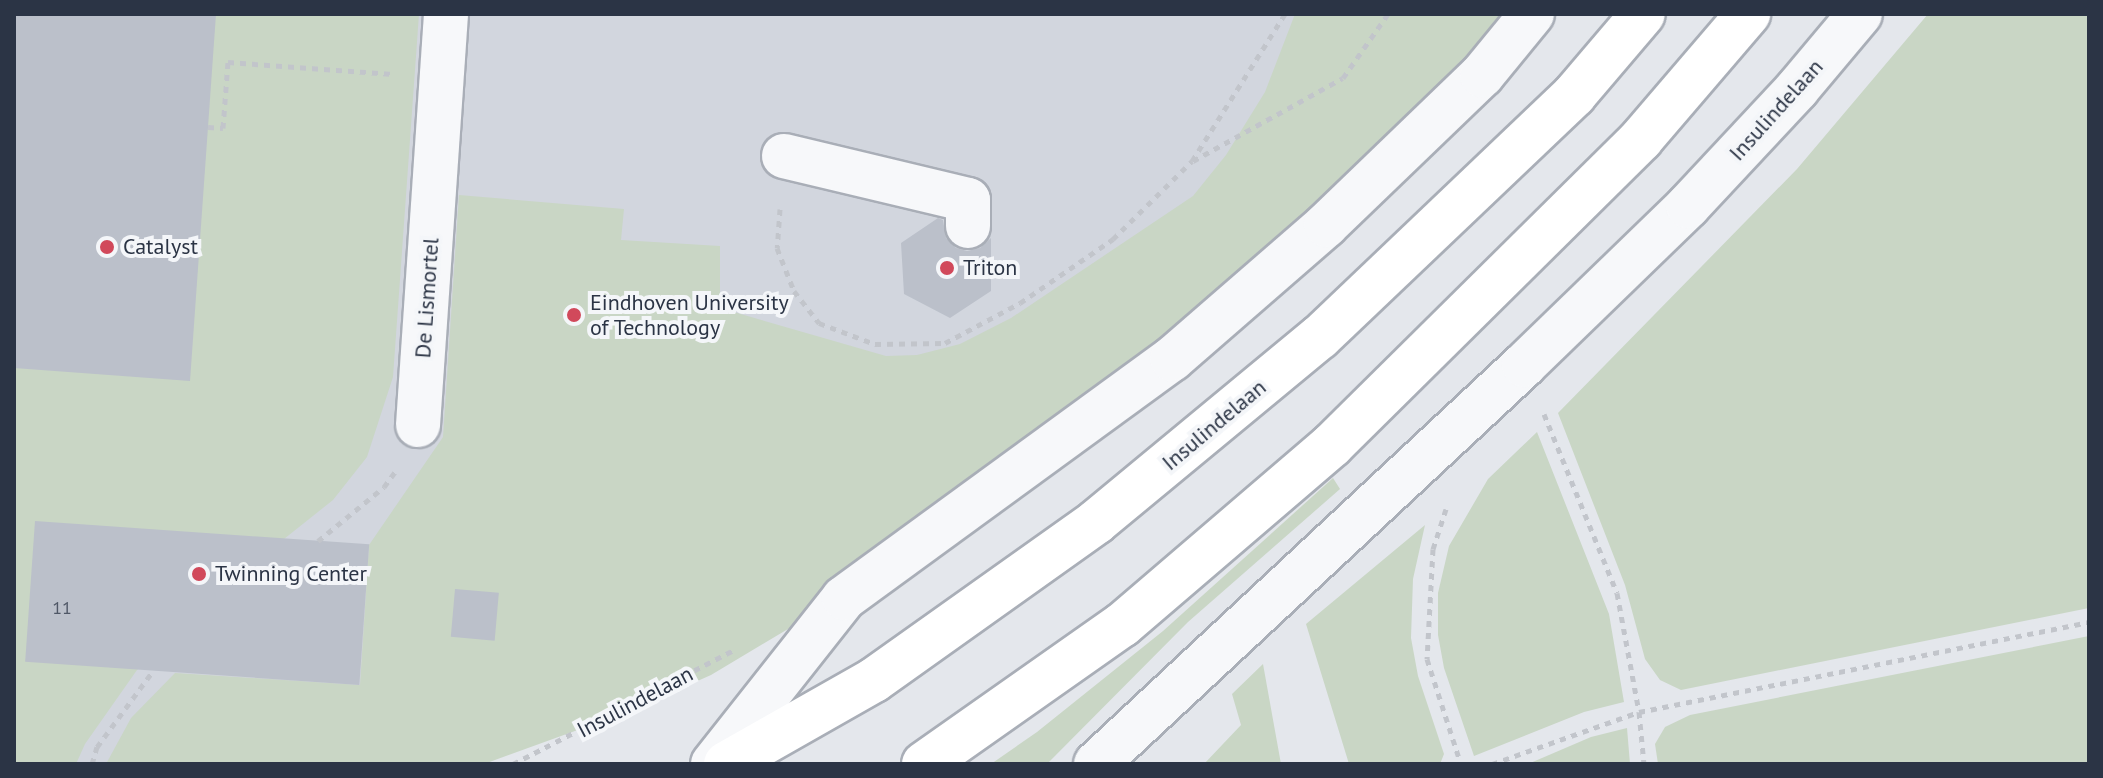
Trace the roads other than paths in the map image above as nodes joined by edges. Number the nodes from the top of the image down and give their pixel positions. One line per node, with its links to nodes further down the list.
1 (446, 14): 8 (street, De Lismortel)
2 (1532, 14): 9 (street)
3 (1643, 14): 10 (main road, Insulindelaan)
4 (1748, 14): 11 (main road)
5 (1860, 14): 12 (street, Insulindelaan)
6 (784, 156): 7 (street)
7 (968, 226)
8 (418, 425)
9 (713, 764)
10 (726, 764)
11 (924, 764)
12 (1096, 764)

